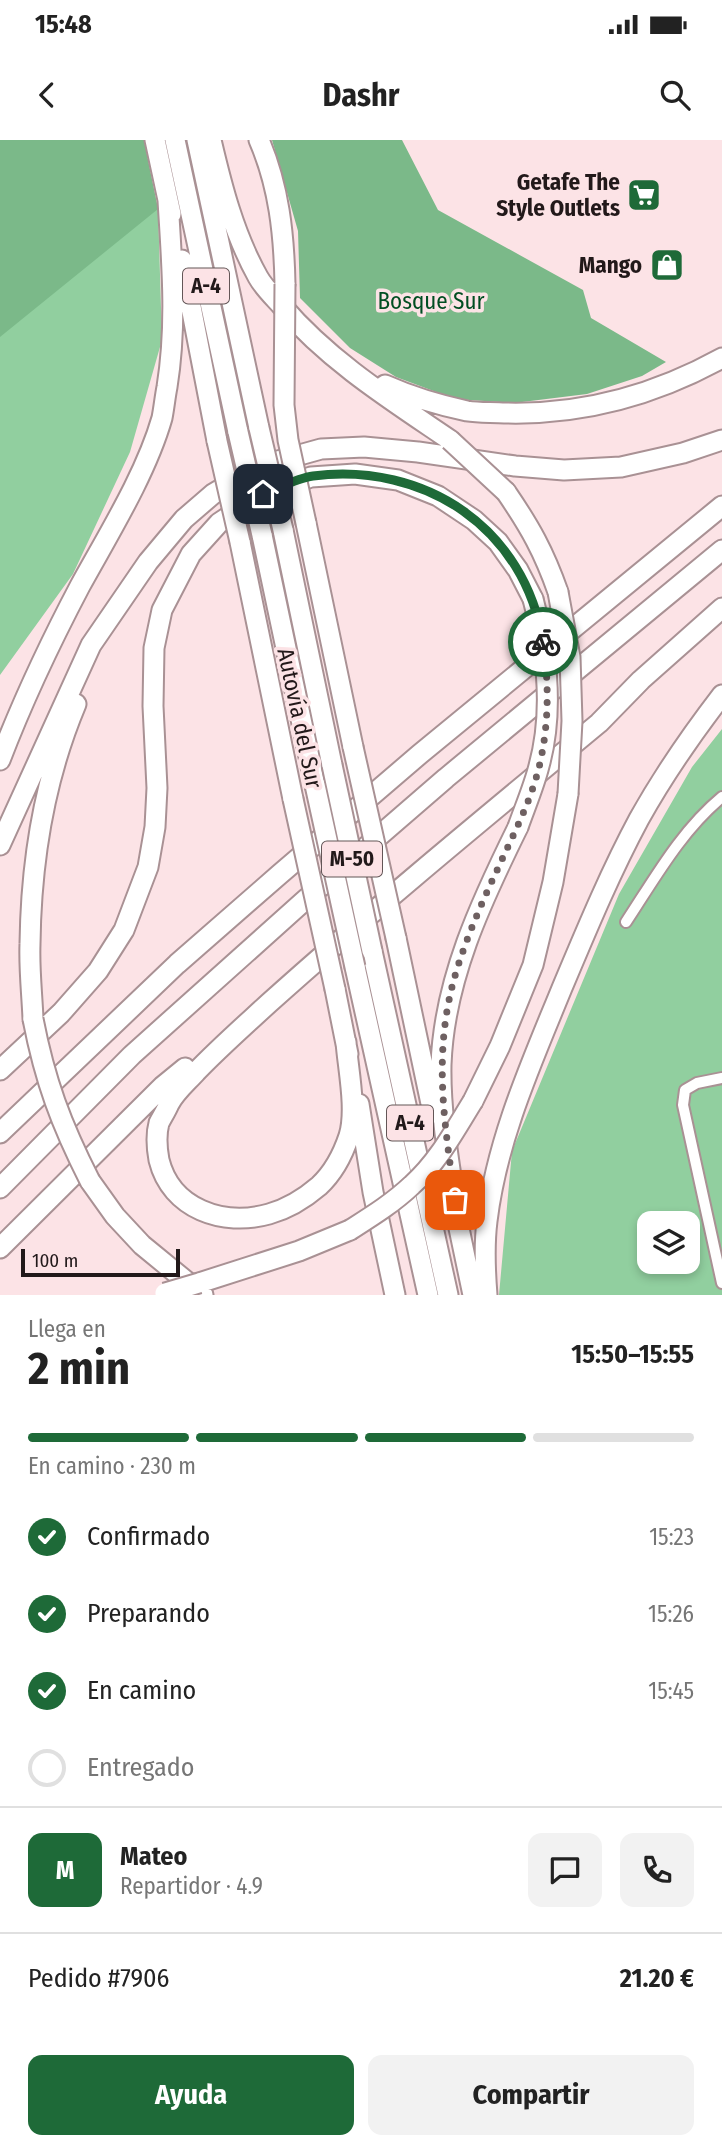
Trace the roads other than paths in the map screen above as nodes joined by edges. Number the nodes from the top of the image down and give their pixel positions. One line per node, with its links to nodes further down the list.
1 (155, 140): 6 (highway)
2 (175, 140): 37 (highway, Autovía del Sur / A-4, bridge)
3 (197, 140): 38 (highway, Autovía del Sur / A-4, bridge)
4 (211, 140): 9 (highway)
5 (258, 140): 30 (highway, bridge)
6 (168, 201): 19 (highway); 24 (highway, bridge)
7 (722, 346): 10 (highway)
8 (722, 358): 10 (highway)
9 (355, 372): 10 (highway); 34 (highway, bridge)
10 (610, 403)
11 (722, 433): 13 (highway)
12 (722, 440): 13 (highway)
13 (683, 453): 16 (highway)
14 (722, 506): 27 (highway, M-50)
15 (722, 550): 28 (highway, M-50)
16 (148, 562): 21 (highway); 34 (highway, bridge)
17 (722, 608): 23 (highway)
18 (722, 695): 40 (highway)
19 (0, 760)
20 (722, 797): 22 (street)
21 (0, 845)
22 (626, 922)
23 (313, 963): 24 (highway); 32 (highway)
24 (346, 1042): 36 (highway)
25 (0, 1070): 30 (highway, bridge)
26 (722, 1078): 31 (street)
27 (0, 1133)
28 (0, 1188)
29 (722, 1221): 31 (street)
30 (458, 1224): 39 (highway)
31 (709, 1224): 33 (street)
32 (0, 1248)
33 (722, 1283)
34 (201, 1289): 35 (highway, bridge)
35 (161, 1294)
36 (395, 1295)
37 (428, 1295)
38 (449, 1295)
39 (473, 1295)
40 (487, 1295)

